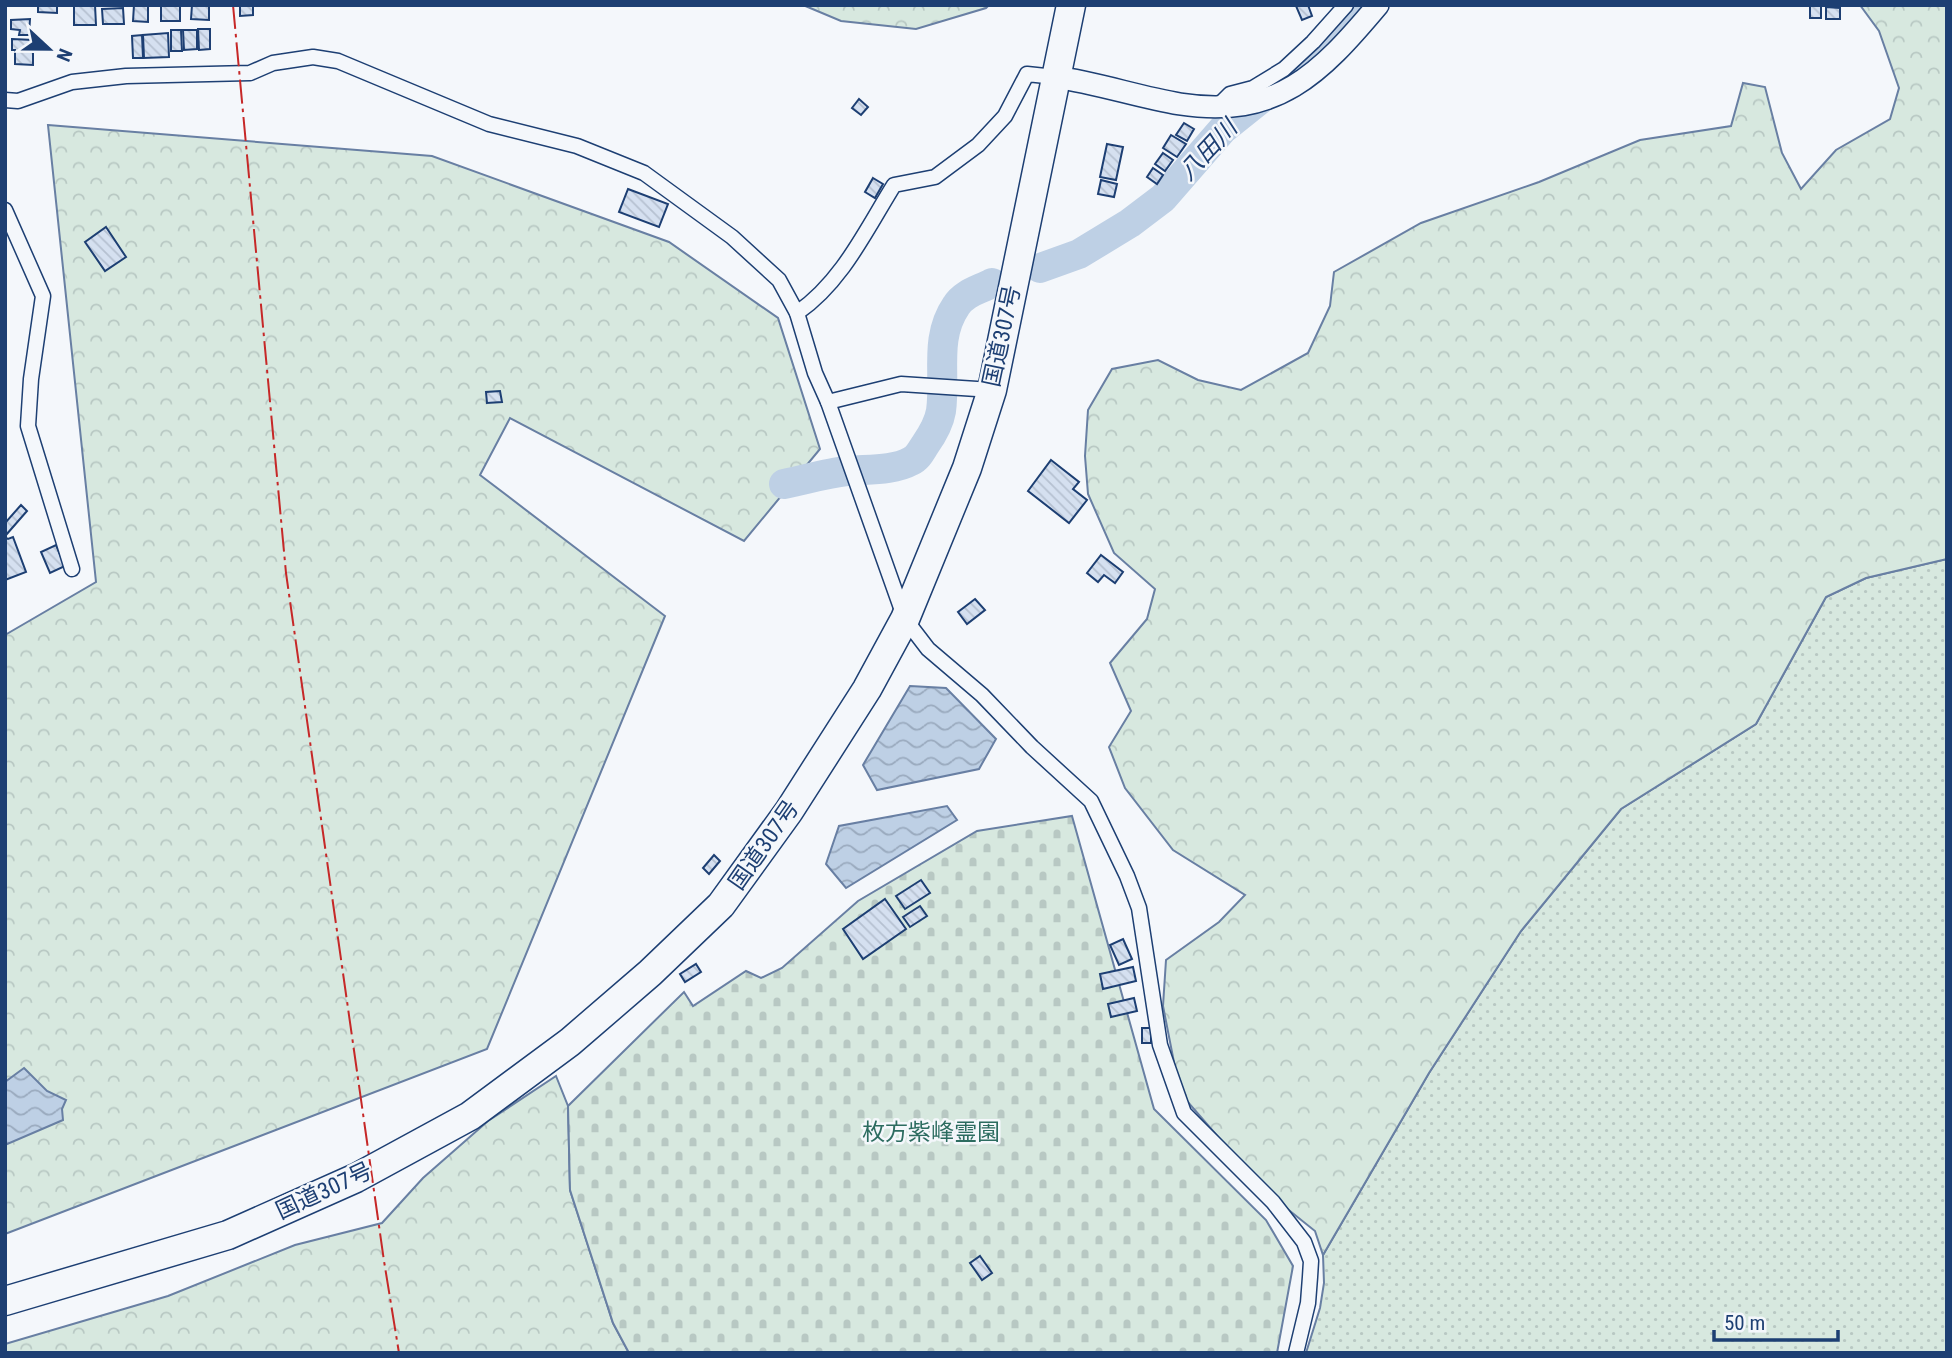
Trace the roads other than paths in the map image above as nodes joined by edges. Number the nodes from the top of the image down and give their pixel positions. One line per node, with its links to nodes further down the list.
1 (1071, 5): 4 (highway, 国道307号)
2 (1346, 5): 6 (street)
3 (1378, 5): 6 (street)
4 (1055, 77): 6 (street); 8 (street); 9 (highway, 国道307号)
5 (5, 100): 8 (street)
6 (1216, 108)
7 (5, 210): 11 (street)
8 (797, 313): 10 (street)
9 (992, 390): 10 (street); 12 (highway, 国道307号)
10 (828, 402): 12 (street)
11 (72, 569)
12 (905, 620): 13 (highway, 国道307号); 14 (street)
13 (5, 1301)
14 (1296, 1353)

